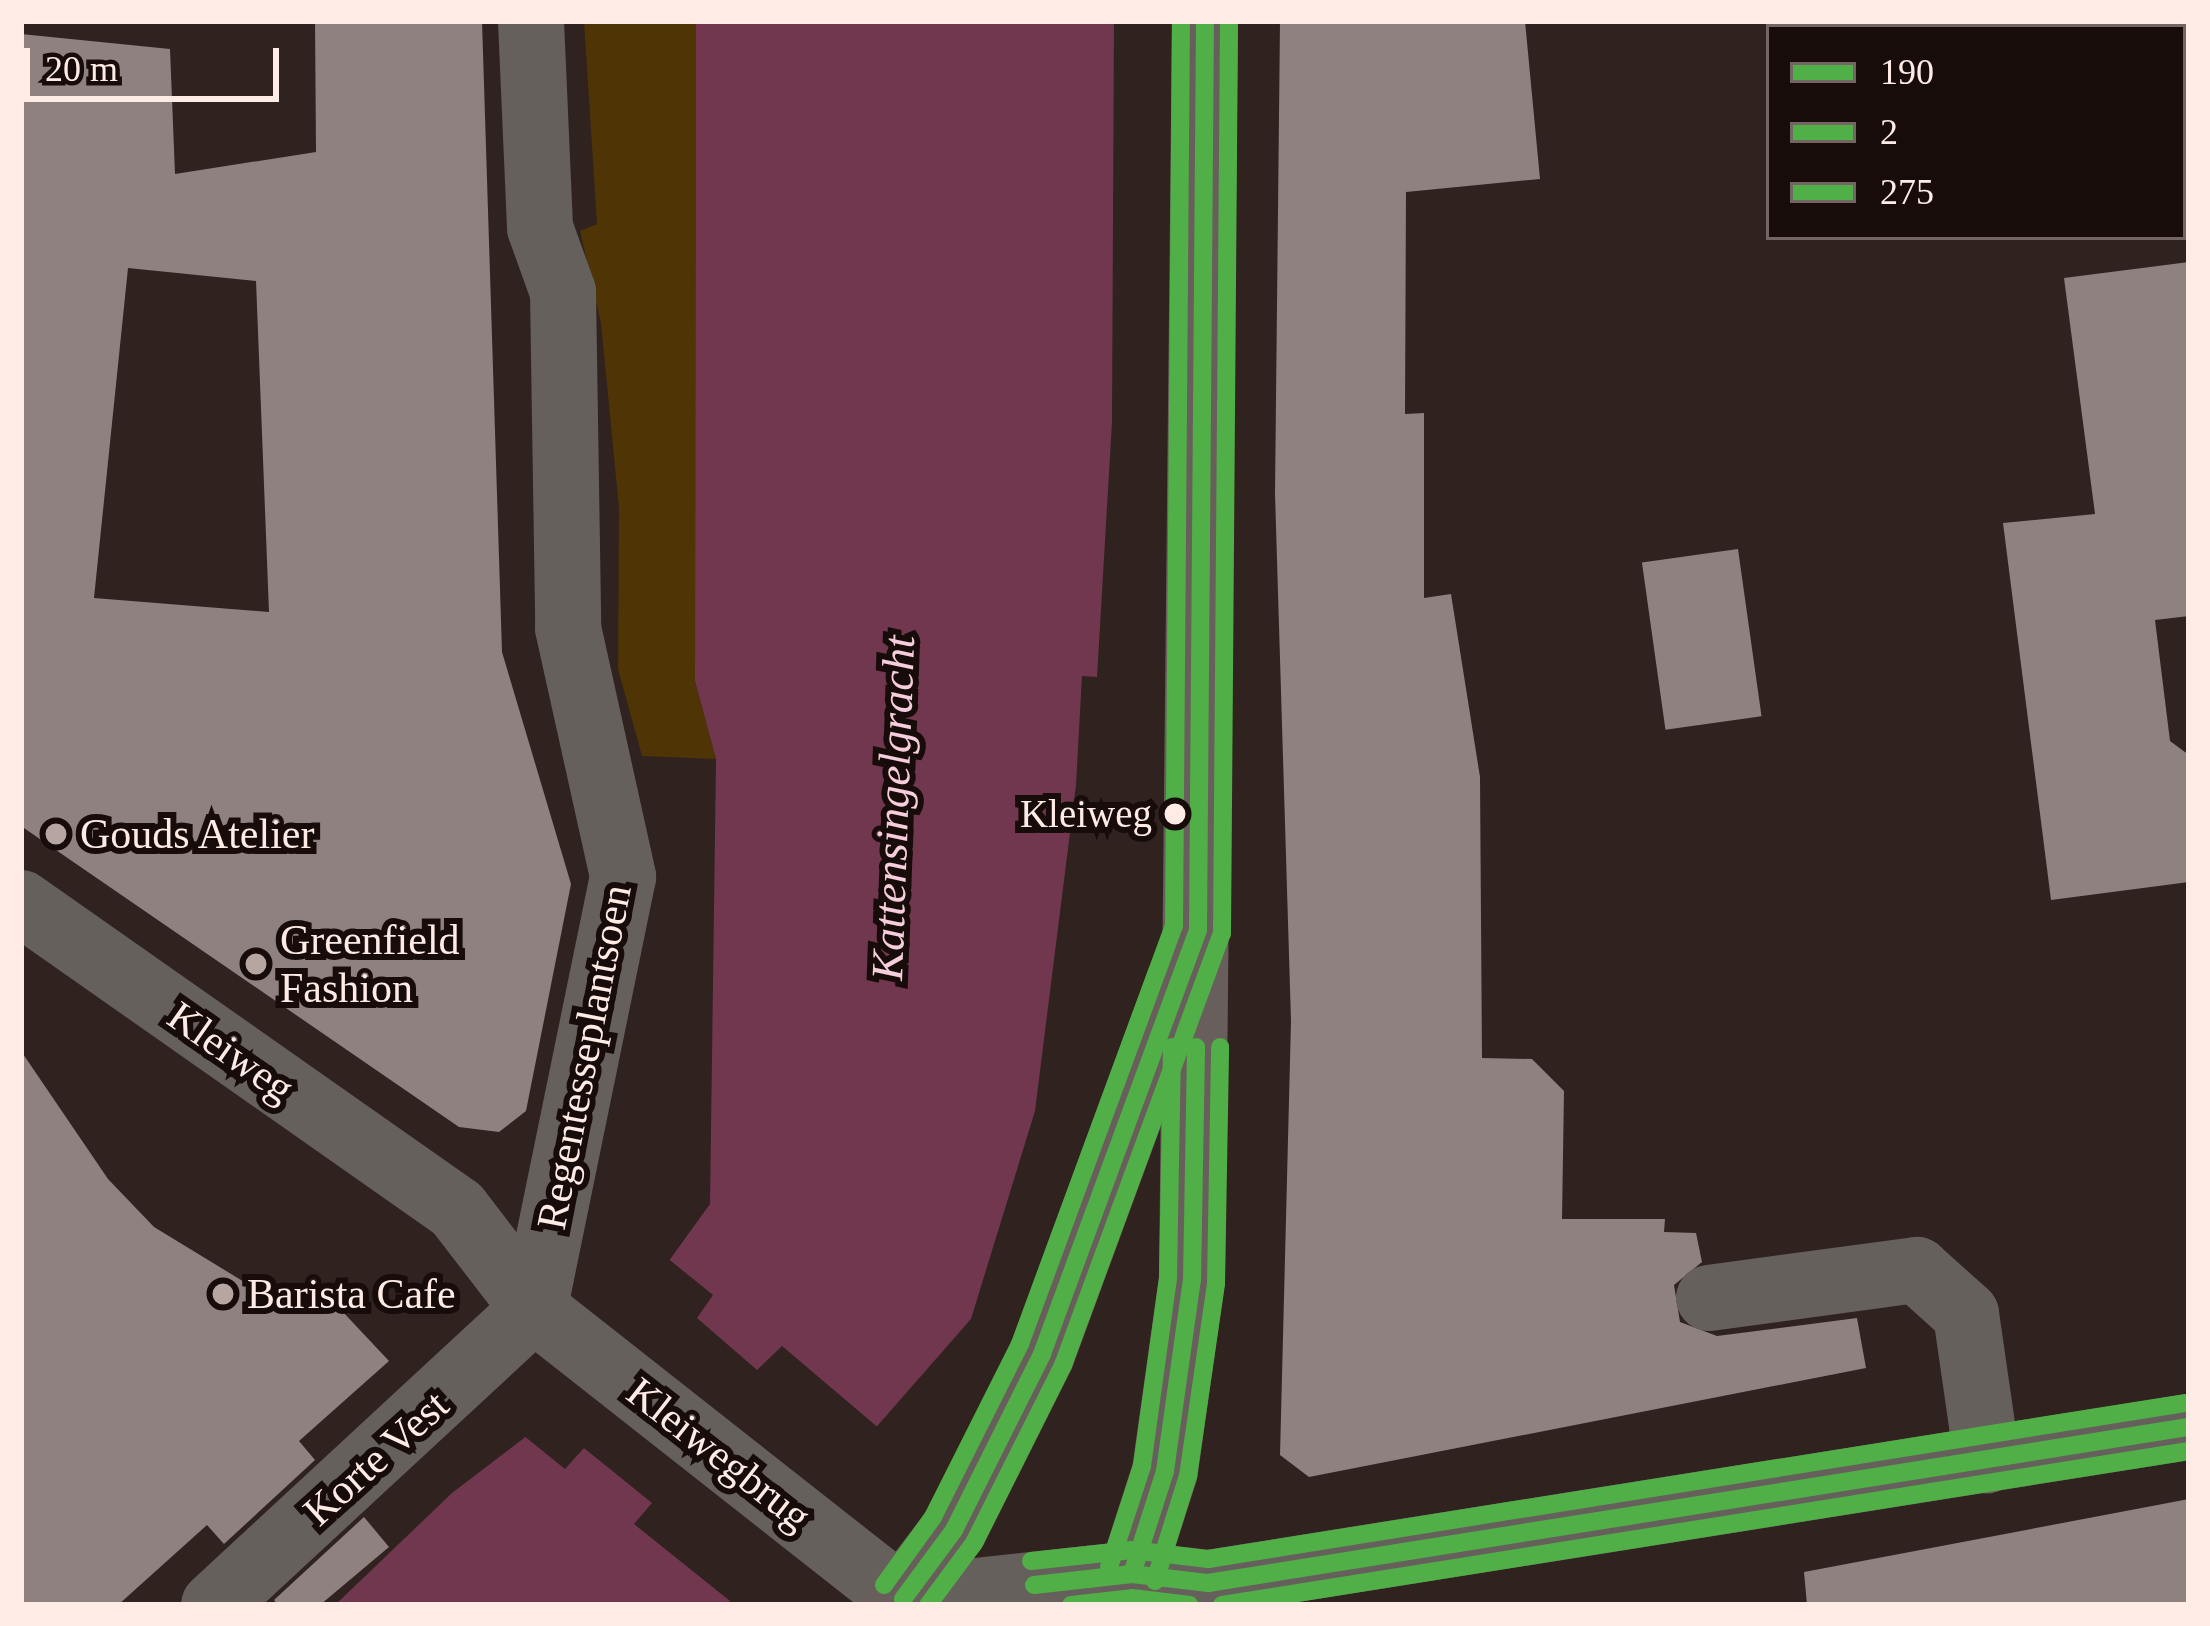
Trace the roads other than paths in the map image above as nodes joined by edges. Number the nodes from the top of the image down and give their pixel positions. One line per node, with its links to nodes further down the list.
1 (531, 21): 6 (street, Regentesseplantsoen)
2 (1205, 21): 4 (main road)
3 (21, 903): 6 (street, Kleiweg)
4 (1198, 930): 9 (main road); 10 (main road)
5 (1709, 1298): 8 (street)
6 (534, 1309): 10 (street, Kleiwegbrug); 11 (street, Korte Vest)
7 (2189, 1427): 8 (street)
8 (1987, 1460): 9 (street)
9 (1118, 1595): 10 (street)
10 (904, 1603)
11 (214, 1605)

